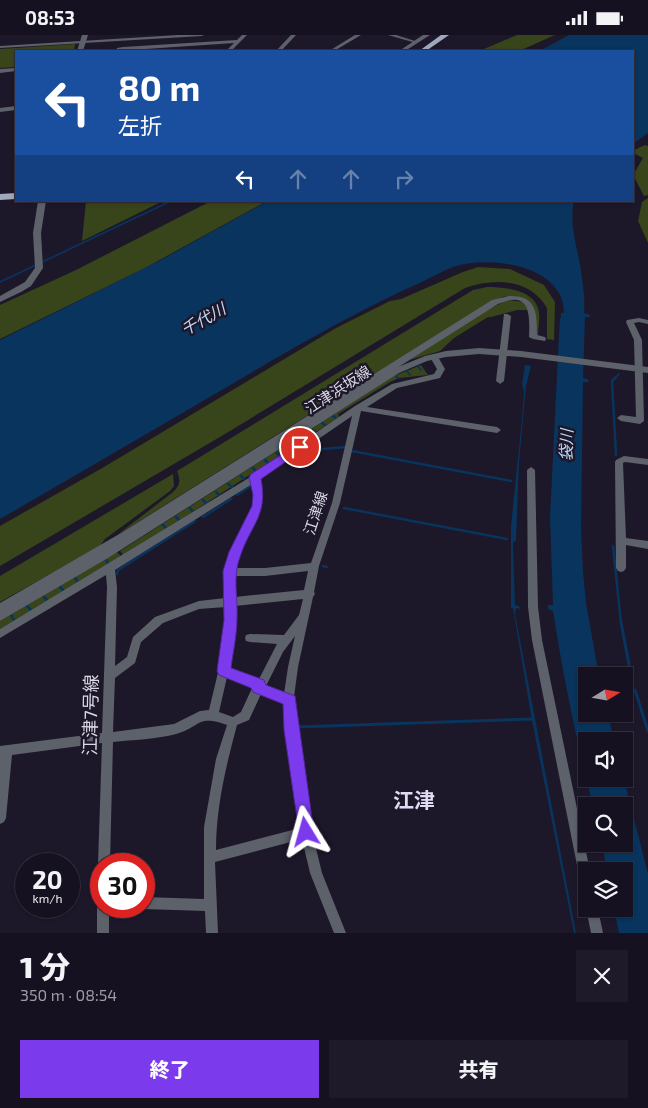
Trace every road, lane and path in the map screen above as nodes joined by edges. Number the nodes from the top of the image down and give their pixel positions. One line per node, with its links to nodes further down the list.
1 (85, 35): 12 (street)
2 (202, 35): 10 (street)
3 (245, 35): 11 (street)
4 (294, 35): 18 (street)
5 (359, 35): 19 (street)
6 (390, 35): 13 (street)
7 (427, 35): 13 (street)
8 (446, 35): 21 (main road)
9 (456, 35): 22 (main road)
10 (152, 37): 12 (street)
11 (238, 41): 16 (street); 17 (street)
12 (83, 42): 14 (street); 15 (street)
13 (416, 42): 20 (street)
14 (0, 47)
15 (80, 50)
16 (118, 50)
17 (229, 50)
18 (279, 50)
19 (333, 50)
20 (404, 50)
21 (424, 50)
22 (434, 50)
23 (15, 70): 24 (street)
24 (0, 71)
25 (15, 109): 26 (street)
26 (0, 110)
27 (15, 191): 28 (main road)
28 (0, 192)
29 (15, 196): 30 (main road)
30 (0, 197)
31 (42, 202): 32 (street)
32 (0, 299)
33 (507, 316): 36 (street)
34 (648, 322): 38 (street)
35 (542, 339): 56 (street)
36 (502, 352): 37 (street, 江津浜坂線); 38 (street, 江津浜坂線); 39 (street)
37 (434, 357): 41 (street); 57 (street, 江津浜坂線)
38 (644, 370): 40 (street)
39 (500, 381)
40 (644, 388): 43 (street)
41 (358, 408): 44 (street); 47 (street); 50 (street, 江津線)
42 (621, 418): 43 (street)
43 (644, 422)
44 (497, 430)
45 (648, 462): 48 (street)
46 (531, 470): 74 (street)
47 (255, 477): 51 (street); 53 (street)
48 (620, 541): 49 (street); 52 (street)
49 (648, 545)
50 (314, 566): 53 (street); 54 (street, 江津線)
51 (110, 568): 59 (street); 63 (street, 江津7号線)
52 (621, 568)
53 (229, 571): 55 (street)
54 (310, 594): 55 (street); 58 (street, 江津線)
55 (230, 601): 62 (street); 63 (street)
56 (0, 608)
57 (0, 616)
58 (304, 617): 61 (street, 江津線); 65 (street)
59 (0, 634)
60 (250, 638): 61 (street)
61 (286, 640): 64 (street, 江津線)
62 (224, 671): 64 (street); 66 (street)
63 (110, 675): 68 (street, 江津7号線)
64 (259, 686): 65 (street); 67 (street, 江津線)
65 (290, 701): 71 (street)
66 (212, 715): 67 (street); 68 (street)
67 (233, 722): 73 (street, 江津線)
68 (108, 739): 69 (street); 72 (street, 江津7号線)
69 (3, 751): 70 (street)
70 (0, 818)
71 (306, 832): 73 (street); 81 (street)
72 (104, 853)
73 (210, 857): 76 (street, 江津線)
74 (582, 862)
75 (155, 903): 76 (street)
76 (210, 905): 80 (street, 江津線)
77 (594, 917): 82 (street)
78 (103, 918): 79 (street)
79 (103, 933)
80 (212, 933)
81 (340, 933)
82 (597, 933)

